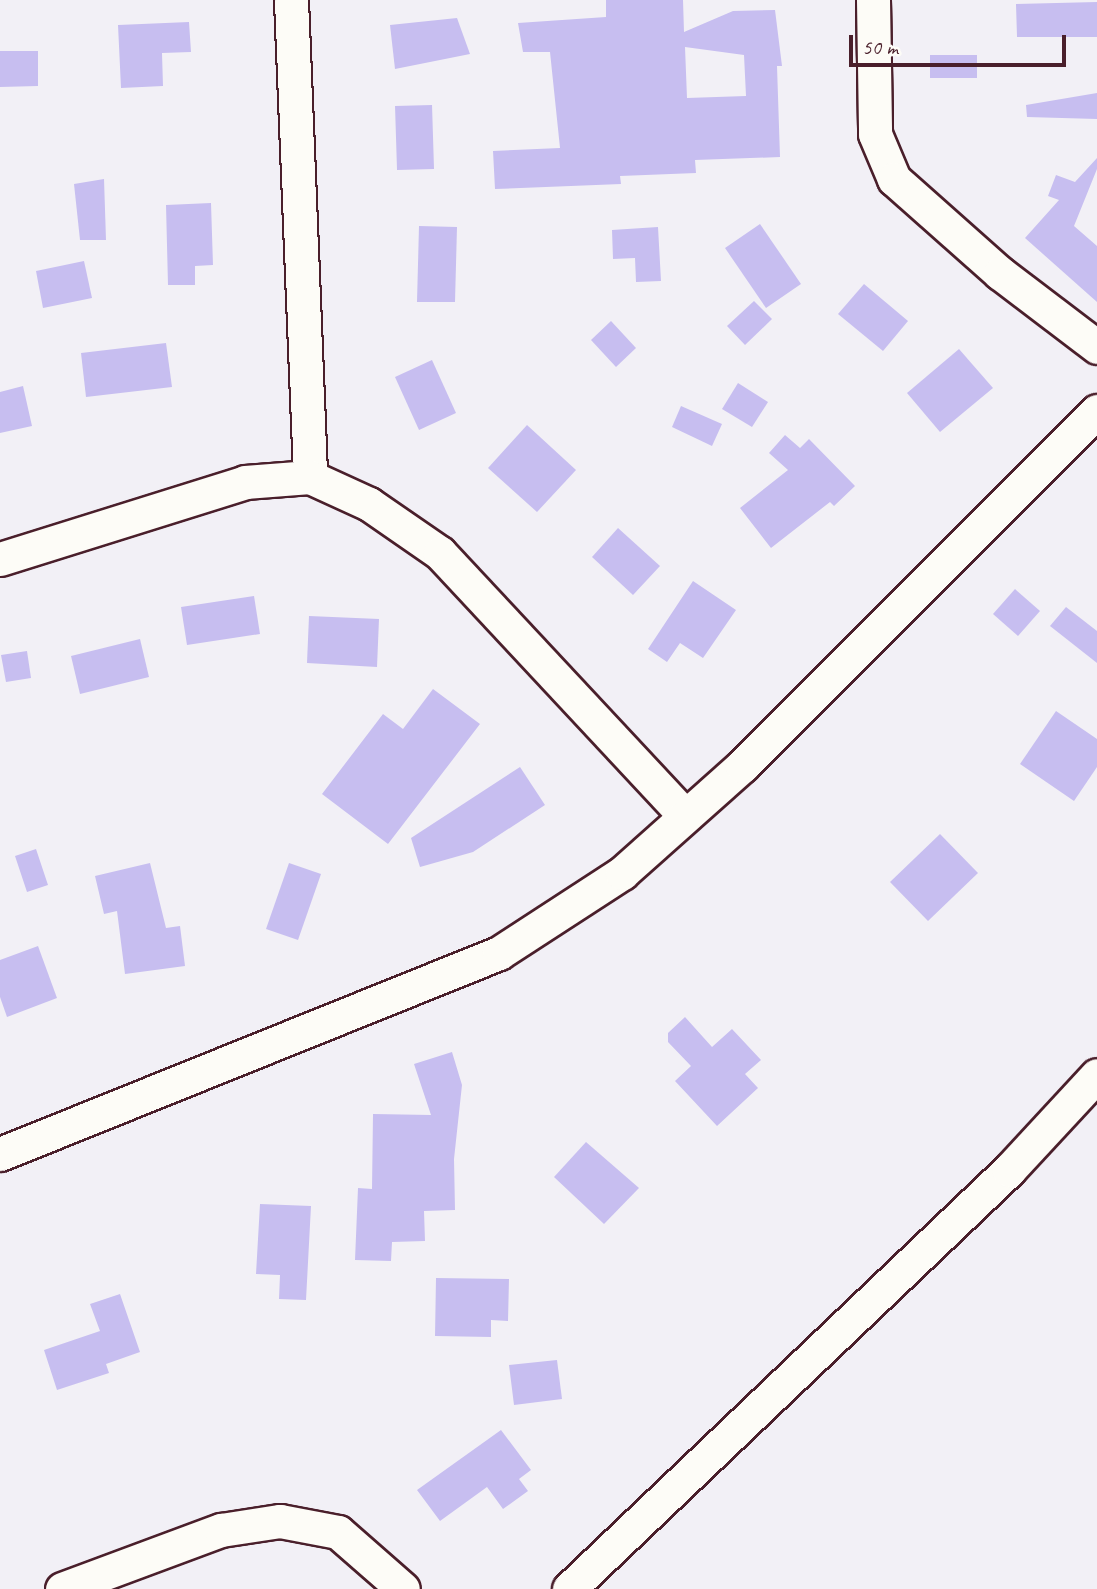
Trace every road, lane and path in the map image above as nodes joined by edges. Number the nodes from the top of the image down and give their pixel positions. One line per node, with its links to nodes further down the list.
1 (291, 0): 5 (street)
2 (873, 0): 3 (street)
3 (1097, 347)
4 (1097, 411): 7 (street)
5 (310, 477): 6 (street); 7 (street)
6 (0, 559)
7 (685, 816): 9 (street)
8 (1097, 1075): 12 (street)
9 (0, 1154)
10 (62, 1589): 11 (street)
11 (403, 1589)
12 (569, 1589)

